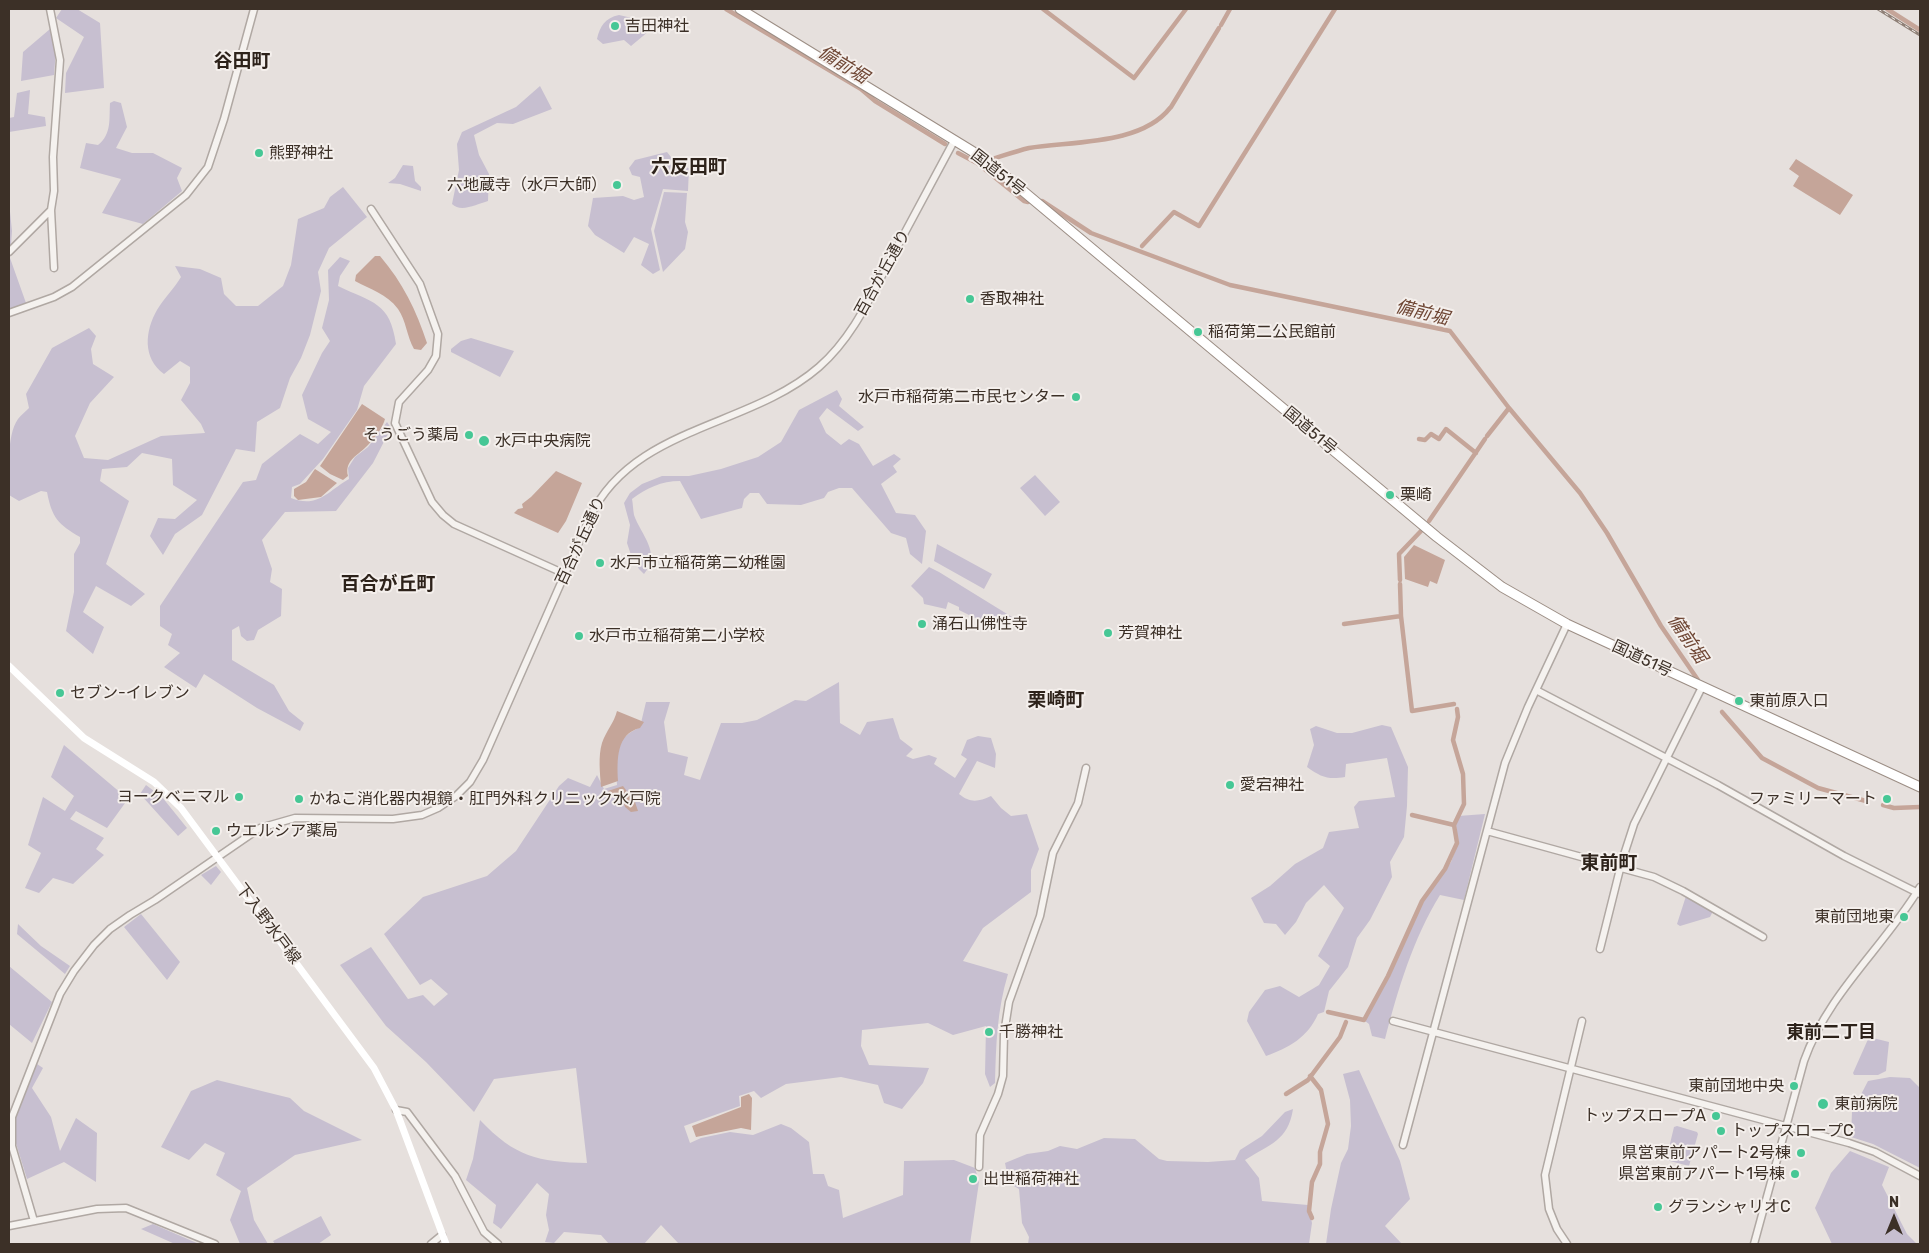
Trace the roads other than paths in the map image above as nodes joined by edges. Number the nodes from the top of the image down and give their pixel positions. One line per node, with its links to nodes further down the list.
1 (50, 9): 6 (street)
2 (254, 9): 9 (street)
3 (740, 9): 4 (highway, 国道51号)
4 (954, 141): 10 (street, 百合が丘通り); 11 (highway, 国道51号)
5 (371, 209): 10 (street)
6 (50, 210): 7 (street); 8 (street)
7 (9, 252)
8 (54, 268)
9 (9, 313)
10 (565, 574): 19 (street, 百合が丘通り)
11 (1567, 624): 13 (highway, 国道51号); 14 (street)
12 (9, 666): 19 (main road, 下入野水戸線)
13 (1702, 687): 15 (street); 17 (highway, 国道51号)
14 (1536, 690): 15 (street); 18 (street)
15 (1667, 759): 20 (street); 21 (street)
16 (1086, 768): 31 (street)
17 (1920, 787)
18 (1486, 831): 20 (street); 26 (street)
19 (218, 857): 28 (main road, 下入野水戸線); 33 (street, 百合が丘通り)
20 (1620, 867): 22 (street); 23 (street)
21 (1919, 891): 29 (street)
22 (1763, 937)
23 (1600, 949)
24 (1392, 1021): 26 (street)
25 (1582, 1021): 27 (street)
26 (1433, 1032): 27 (street); 30 (street)
27 (1570, 1068): 29 (street); 40 (street)
28 (396, 1110): 35 (main road, 下入野水戸線); 39 (street)
29 (1786, 1126): 32 (street); 41 (street)
30 (1403, 1145)
31 (979, 1167)
32 (1920, 1176)
33 (34, 1221): 34 (street); 36 (street)
34 (9, 1226)
35 (442, 1235): 37 (street); 38 (main road, 下入野水戸線)
36 (215, 1244)
37 (431, 1244)
38 (446, 1244)
39 (498, 1244)
40 (1568, 1244)
41 (1754, 1244)

